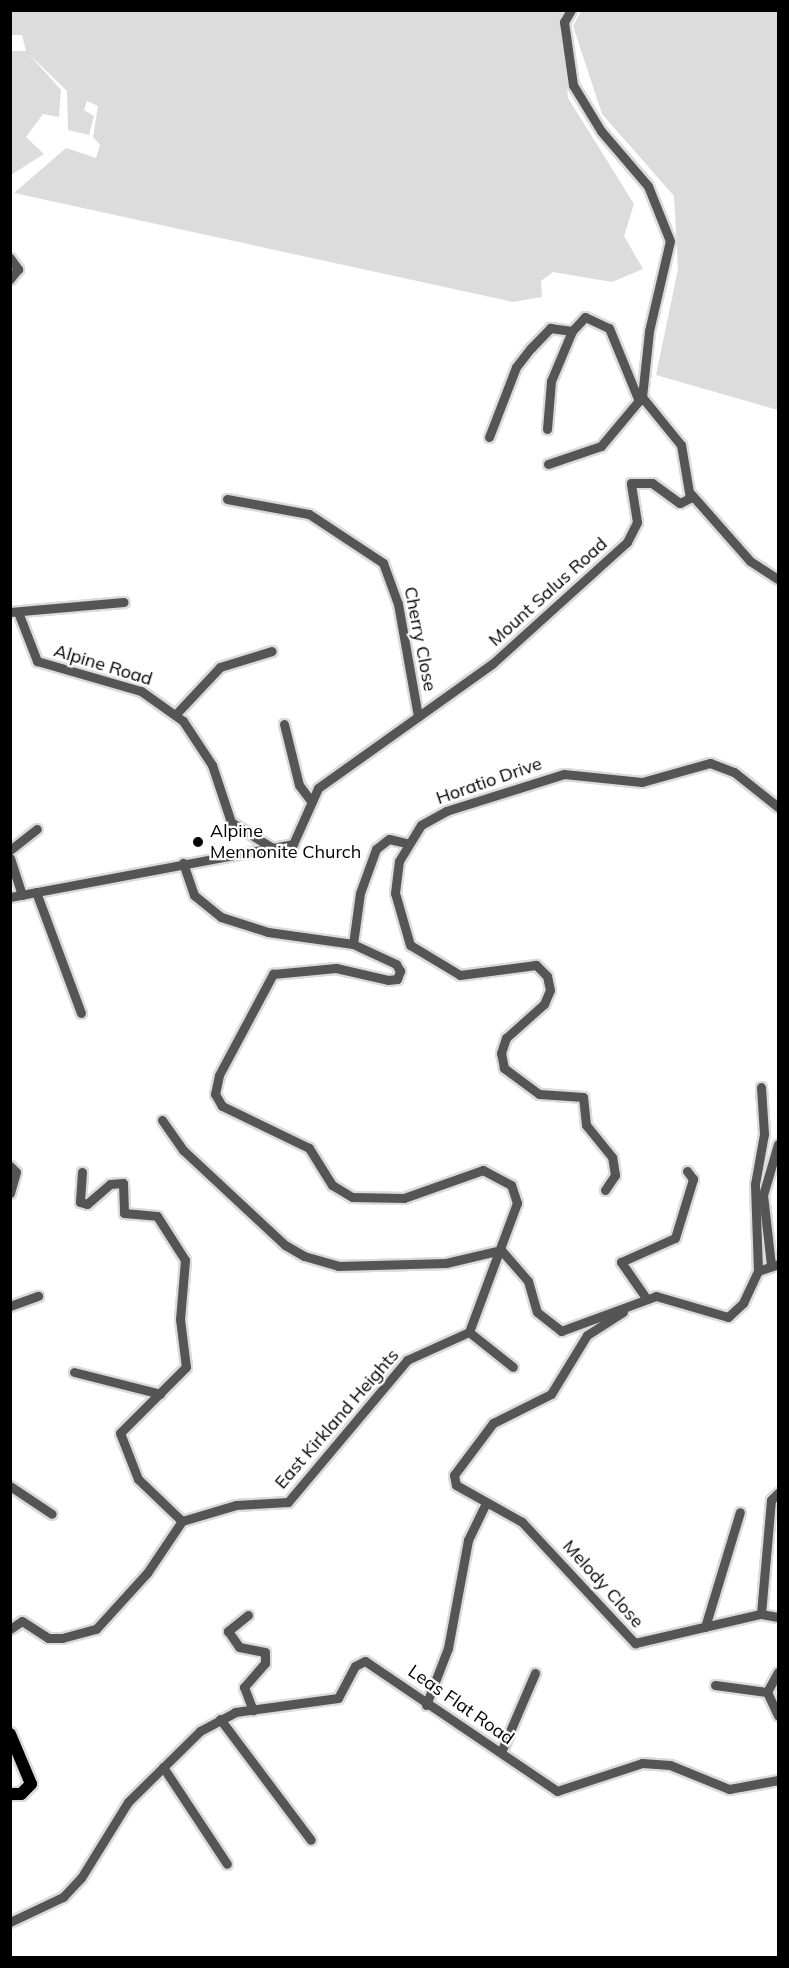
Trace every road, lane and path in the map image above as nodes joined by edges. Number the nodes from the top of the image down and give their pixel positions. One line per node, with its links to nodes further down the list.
1 (571, 10): 5 (street)
2 (10, 258): 3 (street)
3 (10, 279)
4 (572, 330): 5 (street); 6 (street); 7 (street)
5 (640, 399): 8 (street); 9 (street)
6 (547, 429)
7 (489, 437)
8 (548, 464)
9 (690, 494): 11 (street); 16 (street, Mount Salus Road)
10 (227, 499): 16 (street, Cherry Close)
11 (778, 579)
12 (124, 602): 13 (street)
13 (14, 612): 15 (street, Alpine Road)
14 (272, 651): 15 (street)
15 (176, 715): 22 (street, Alpine Road)
16 (418, 716): 18 (street, Mount Salus Road)
17 (284, 724): 18 (street)
18 (312, 802): 22 (street, Mount Salus Road)
19 (778, 807): 21 (street, Horatio Drive)
20 (37, 829): 23 (street)
21 (407, 843): 29 (street); 37 (street, Horatio Drive)
22 (274, 849): 25 (street, Mount Salus Road)
23 (10, 850)
24 (10, 858): 27 (street)
25 (183, 863): 26 (street, Mount Salus Road); 29 (street)
26 (36, 892): 27 (street, Mount Salus Road); 30 (street)
27 (22, 895): 28 (street, Mount Salus Road)
28 (10, 897)
29 (353, 944): 39 (street)
30 (81, 1013)
31 (761, 1087): 41 (street)
32 (162, 1120): 39 (street)
33 (778, 1144): 40 (street)
34 (10, 1166): 38 (street)
35 (687, 1171): 43 (street)
36 (82, 1172): 49 (street)
37 (605, 1190)
38 (10, 1193)
39 (501, 1250): 44 (street); 46 (street)
40 (775, 1265): 41 (street)
41 (758, 1271): 43 (street)
42 (38, 1296): 45 (street)
43 (646, 1298): 44 (street)
44 (632, 1305): 52 (street, Melody Close)
45 (10, 1306)
46 (469, 1332): 47 (street); 55 (street, East Kirkland Heights)
47 (513, 1367)
48 (75, 1372): 49 (street)
49 (160, 1394): 55 (street)
50 (10, 1486): 54 (street)
51 (778, 1492): 56 (street)
52 (486, 1503): 59 (street, Melody Close); 65 (street)
53 (740, 1512): 59 (street)
54 (52, 1514)
55 (182, 1521): 60 (street)
56 (761, 1614): 58 (street, Melody Close); 59 (street, Melody Close)
57 (248, 1615): 66 (street)
58 (778, 1617)
59 (705, 1627)
60 (10, 1629)
61 (778, 1672): 64 (street)
62 (535, 1673): 70 (street)
63 (715, 1685): 64 (street)
64 (767, 1692): 67 (street)
65 (426, 1705): 66 (street, Leas Flat Road); 70 (street, Leas Flat Road)
66 (253, 1710): 68 (street, Leas Flat Road)
67 (778, 1716)
68 (220, 1719): 71 (street, Leas Flat Road); 74 (street)
69 (10, 1734): 73 (main road)
70 (501, 1752): 72 (street, Leas Flat Road)
71 (163, 1767): 75 (street); 76 (street, Leas Flat Road)
72 (778, 1780)
73 (10, 1794)
74 (311, 1840)
75 (227, 1864)
76 (10, 1922)

